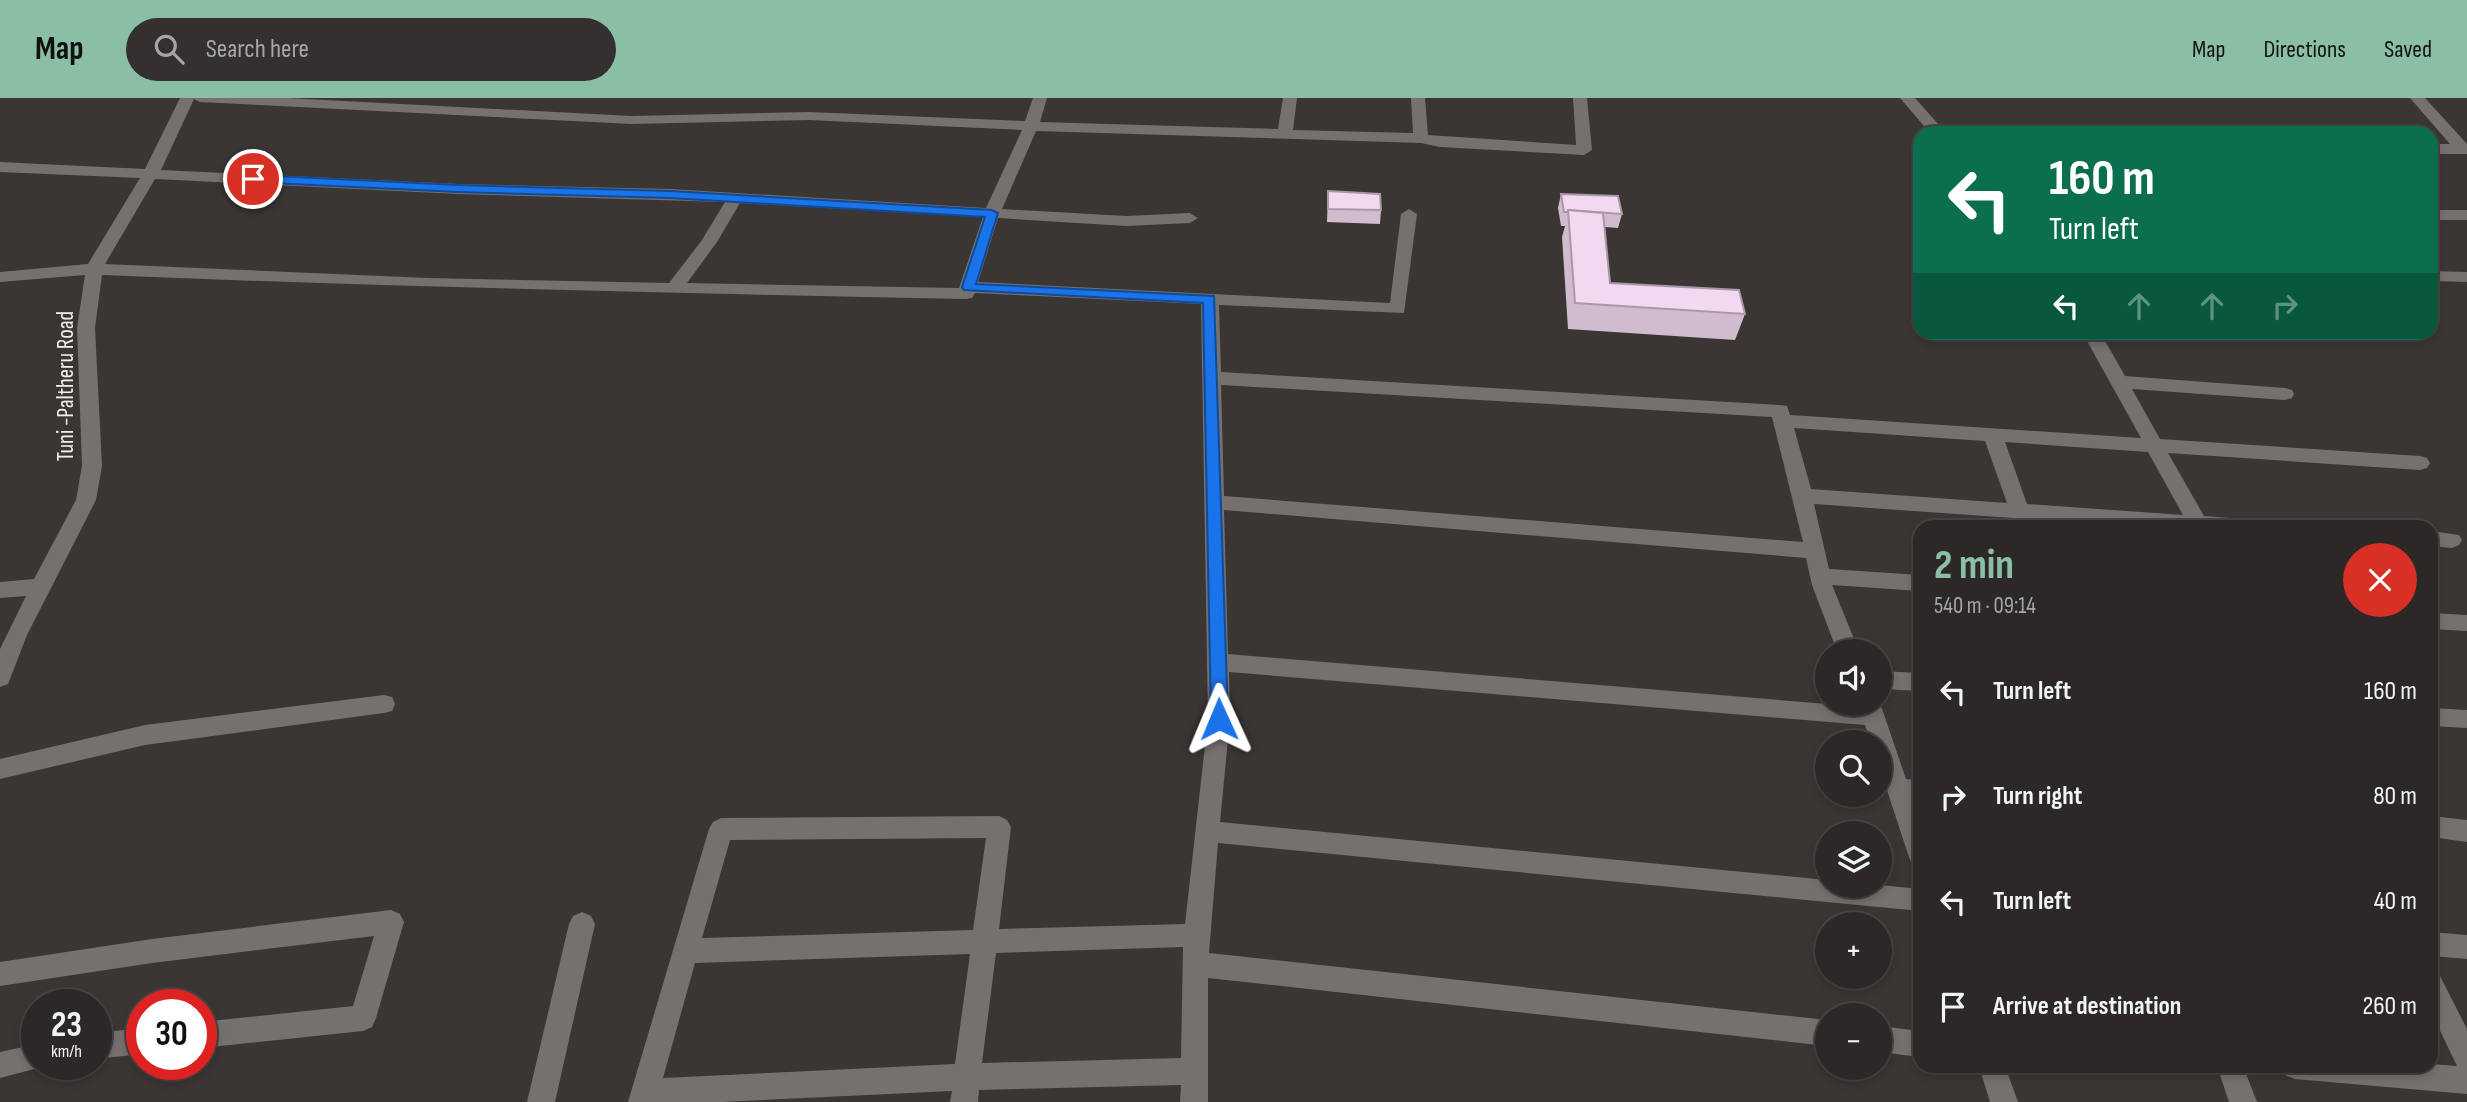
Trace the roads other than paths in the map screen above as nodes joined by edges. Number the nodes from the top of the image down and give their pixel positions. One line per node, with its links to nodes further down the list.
1 (187, 98): 16 (street, Tuni -Paltheru Road)
2 (200, 98): 9 (street)
3 (1041, 98): 9 (street)
4 (1290, 98): 11 (street)
5 (1418, 98): 12 (street)
6 (1580, 98): 12 (street)
7 (1907, 98): 10 (street)
8 (2417, 98): 14 (street)
9 (1031, 126): 11 (street); 18 (street)
10 (1932, 126)
11 (1285, 135): 12 (street)
12 (1421, 138)
13 (2438, 149): 14 (street)
14 (2464, 149)
15 (0, 167): 16 (street)
16 (150, 174): 17 (street); 23 (street, Tuni -Paltheru Road)
17 (735, 198): 18 (street); 28 (street)
18 (992, 213): 22 (street); 27 (street)
19 (1409, 214): 29 (street)
20 (2438, 215): 21 (street)
21 (2467, 215)
22 (1190, 218)
23 (94, 270): 26 (street); 28 (street); 48 (street, Tuni -Paltheru Road)
24 (2438, 276): 25 (street)
25 (2467, 276)
26 (0, 277)
27 (968, 287): 28 (street); 29 (street)
28 (673, 289)
29 (1210, 299): 31 (street)
30 (2096, 340): 32 (street)
31 (1210, 378): 34 (street); 39 (street)
32 (2120, 382): 33 (street); 36 (street)
33 (2285, 394)
34 (1783, 421): 35 (street); 38 (street)
35 (1992, 434): 36 (street); 40 (street)
36 (2157, 445): 37 (street); 42 (street)
37 (2420, 463)
38 (1803, 496): 40 (street); 45 (street)
39 (1214, 502): 45 (street); 53 (street)
40 (2023, 519): 41 (street)
41 (2052, 520)
42 (2196, 520)
43 (2438, 539): 44 (street)
44 (2452, 540)
45 (1815, 551): 46 (street)
46 (1820, 576): 47 (street); 52 (street)
47 (1913, 583)
48 (41, 587): 49 (street); 54 (street, Tuni -Paltheru Road)
49 (0, 590)
50 (2438, 622): 51 (street)
51 (2467, 624)
52 (1844, 639)
53 (1218, 662): 58 (street); 66 (street)
54 (0, 678)
55 (1892, 681): 56 (street)
56 (1913, 682)
57 (384, 704): 62 (street)
58 (1815, 706)
59 (1874, 716): 63 (street)
60 (2438, 717): 61 (street)
61 (2467, 719)
62 (0, 769)
63 (1909, 790): 64 (street)
64 (1913, 813)
65 (2438, 828): 67 (street)
66 (1207, 831): 68 (street); 70 (street)
67 (2467, 831)
68 (1913, 899)
69 (582, 924): 92 (street)
70 (1196, 935): 71 (street); 75 (street)
71 (983, 944): 74 (street); 74 (street); 90 (street)
72 (2438, 945): 73 (street)
73 (2467, 947)
74 (684, 951): 91 (street)
75 (1195, 964): 78 (street); 85 (street)
76 (0, 974): 79 (street)
77 (2438, 999): 82 (street)
78 (1815, 1032)
79 (217, 1033)
80 (1892, 1040): 81 (street)
81 (1913, 1043)
82 (2467, 1057)
83 (21, 1060): 84 (street)
84 (0, 1065)
85 (1193, 1071): 90 (street); 93 (street)
86 (1994, 1073): 94 (street)
87 (2233, 1073): 95 (street)
88 (2381, 1073): 89 (street)
89 (2467, 1080)
90 (965, 1089): 91 (street)
91 (643, 1097)
92 (541, 1102)
93 (1194, 1102)
94 (2004, 1102)
95 (2244, 1102)

